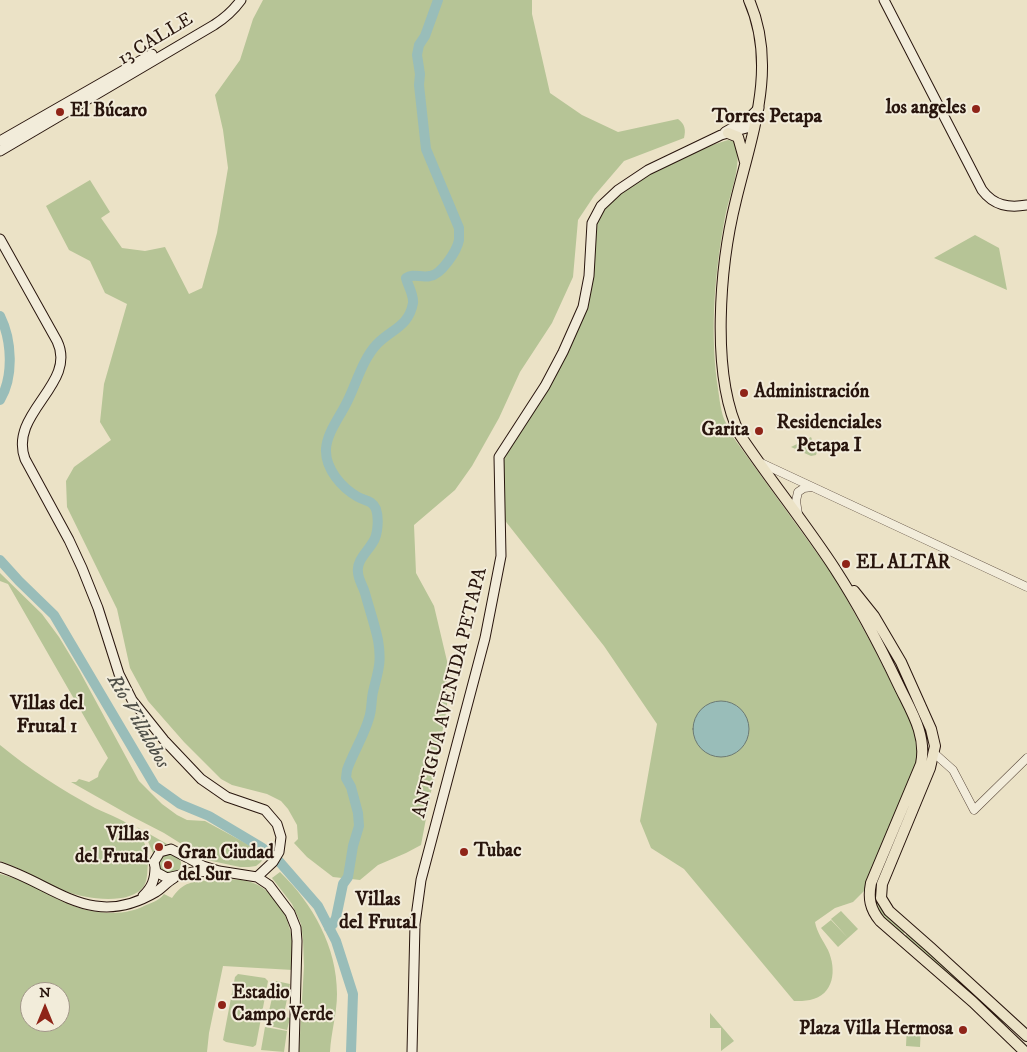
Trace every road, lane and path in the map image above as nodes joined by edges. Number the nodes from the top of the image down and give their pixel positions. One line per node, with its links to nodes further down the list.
1 (241, 0): 4 (main road)
2 (749, 0): 5 (main road)
3 (884, 0): 11 (main road)
4 (228, 13): 8 (main road, 13 CALLE); 9 (main road, 13 CALLE)
5 (759, 108): 6 (main road); 7 (main road, ANTIGUA AVENIDA PETAPA)
6 (754, 126): 7 (main road, ANTIGUA AVENIDA PETAPA); 10 (main road)
7 (724, 134): 10 (main road); 32 (main road, ANTIGUA AVENIDA PETAPA)
8 (0, 141)
9 (0, 151)
10 (745, 163): 13 (main road)
11 (1027, 205)
12 (0, 239): 25 (main road)
13 (759, 462): 14 (street); 15 (main road)
14 (818, 488): 15 (street); 17 (street)
15 (800, 520): 16 (main road)
16 (834, 568): 18 (main road); 21 (main road)
17 (1027, 587)
18 (934, 753): 19 (street); 21 (main road)
19 (1027, 758)
20 (179, 854): 23 (main road); 24 (main road); 26 (main road)
21 (889, 854): 28 (main road); 29 (main road)
22 (0, 867): 27 (main road)
23 (154, 867): 26 (main road); 27 (main road)
24 (219, 871): 25 (main road); 26 (main road)
25 (260, 874): 31 (main road)
26 (176, 876): 27 (main road)
27 (139, 899)
28 (1008, 1019): 29 (main road); 30 (main road)
29 (1000, 1028): 33 (main road)
30 (1027, 1036)
31 (294, 1052)
32 (412, 1052)
33 (1026, 1052)

